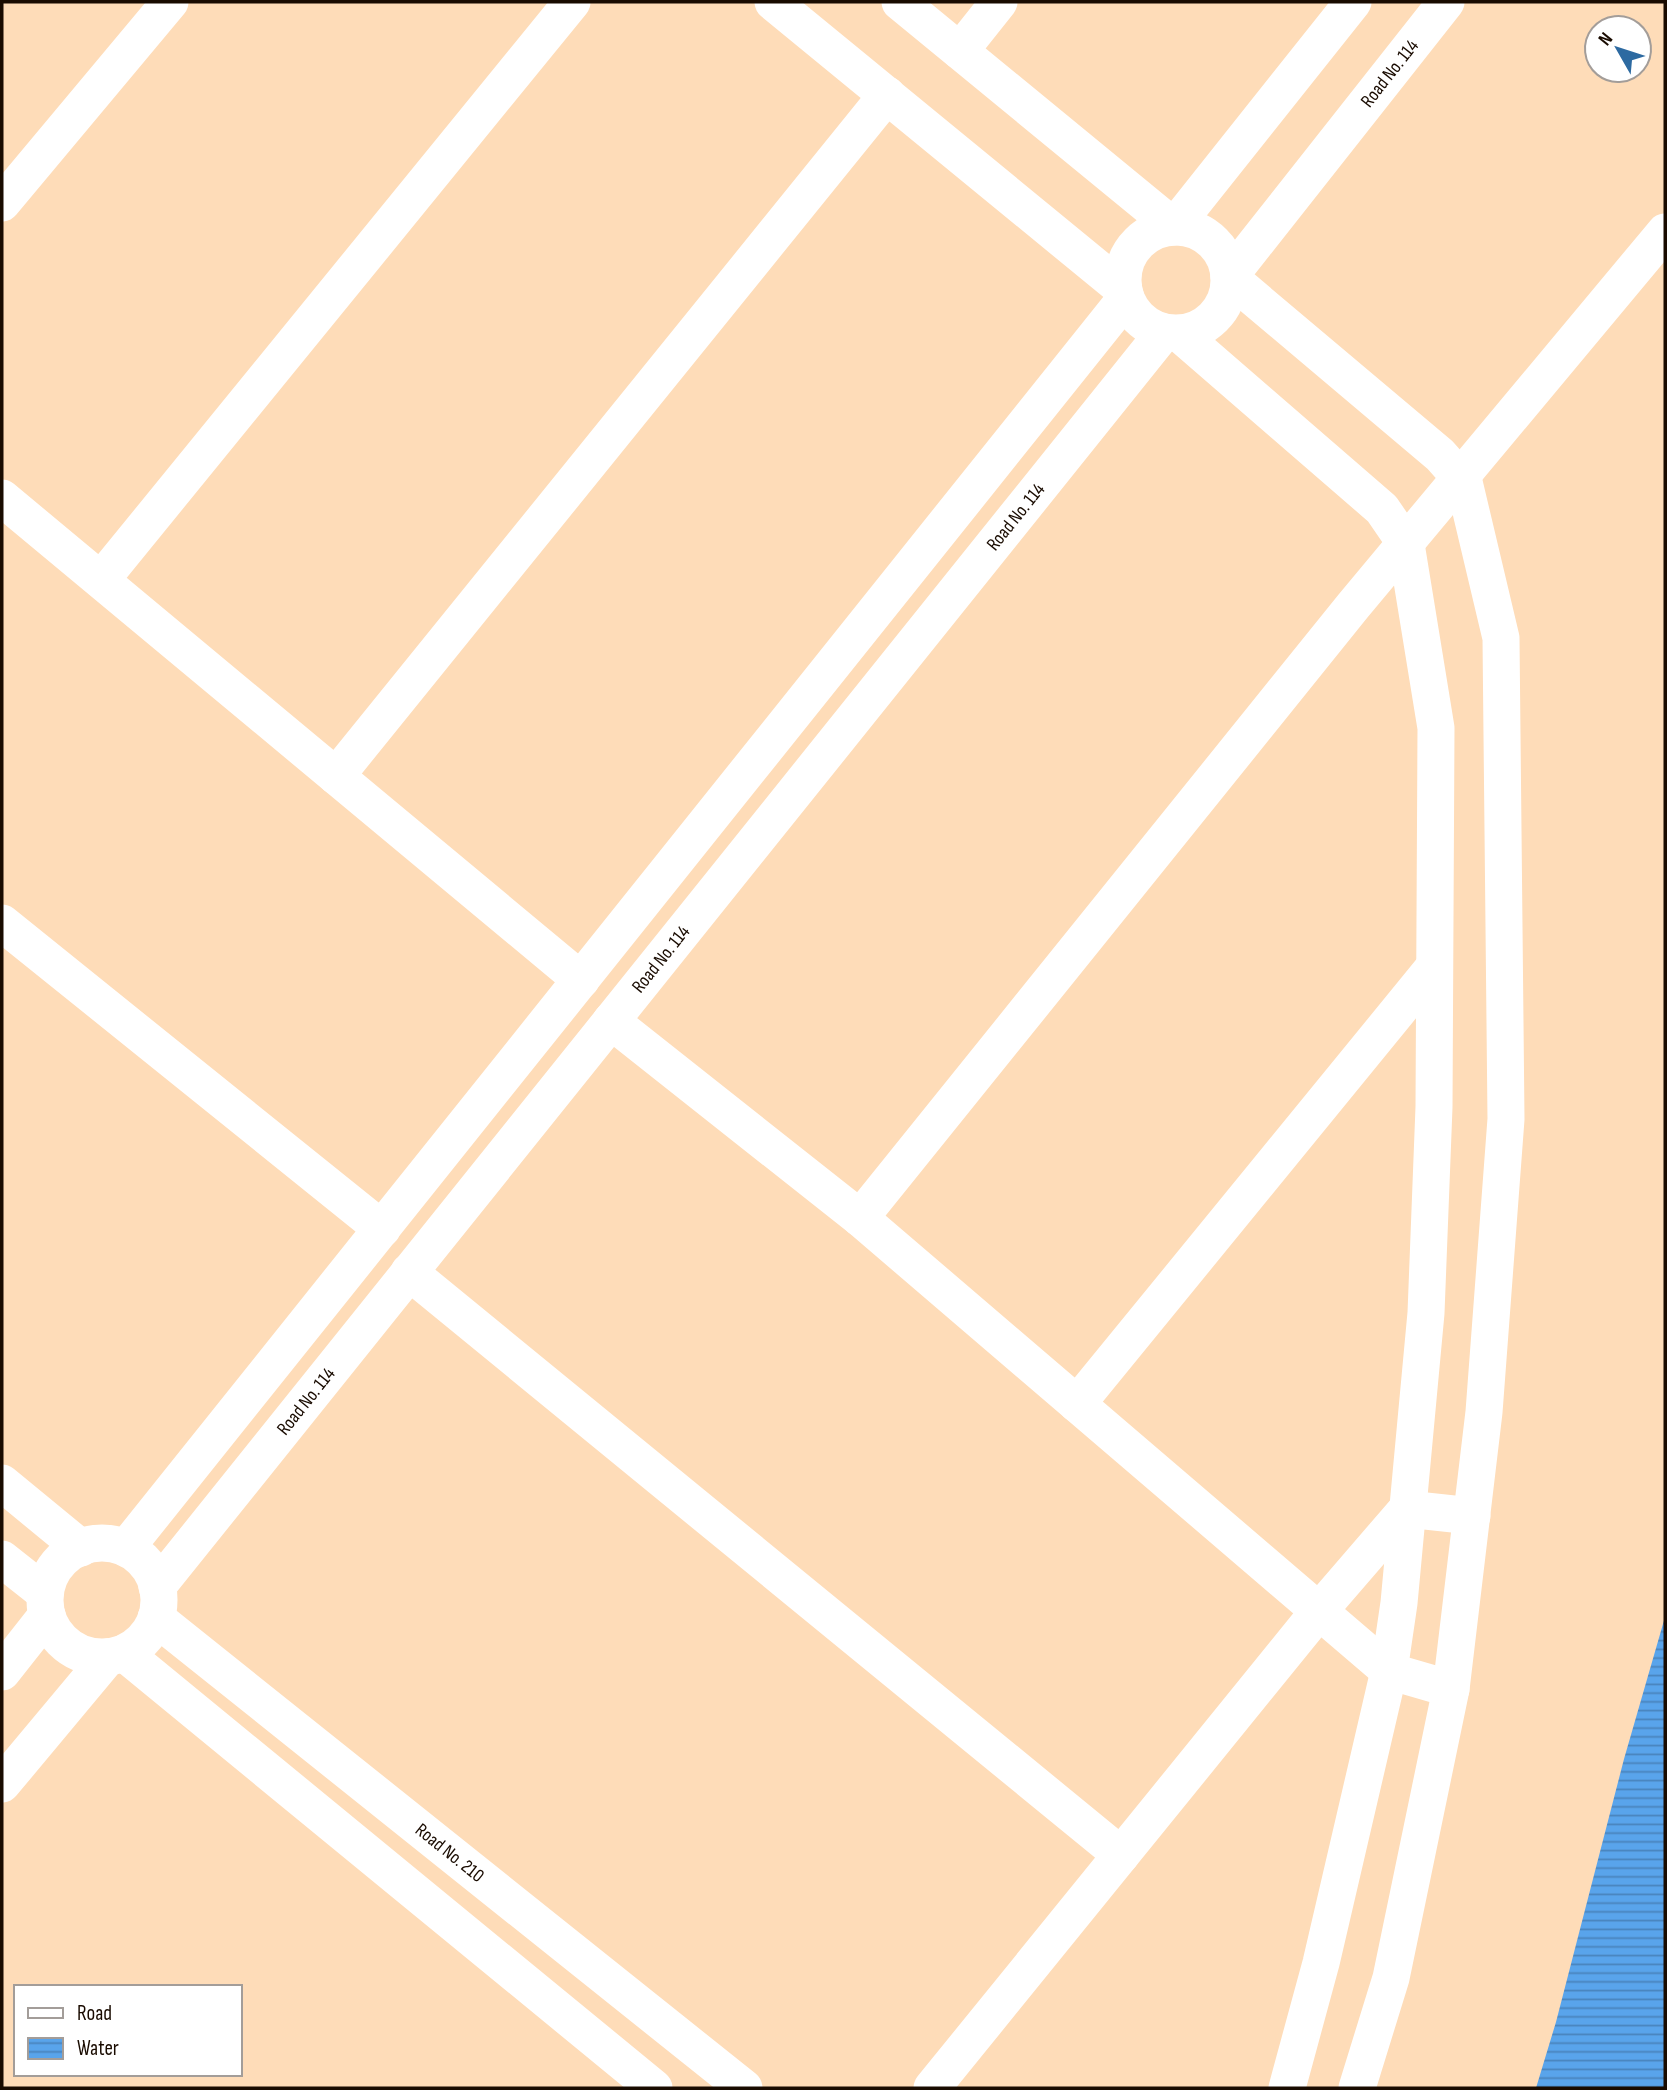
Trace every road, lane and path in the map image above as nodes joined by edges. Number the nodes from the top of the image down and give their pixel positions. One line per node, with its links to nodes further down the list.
1 (170, 2): 10 (street)
2 (572, 2): 19 (street)
3 (773, 2): 9 (street)
4 (900, 2): 8 (street)
5 (999, 2): 8 (street)
6 (1353, 2): 11 (street)
7 (1446, 2): 13 (street, Road No. 114)
8 (960, 51): 11 (street)
9 (887, 95): 14 (street); 20 (street)
10 (2, 203)
11 (1174, 227): 13 (street); 14 (street)
12 (1665, 232): 16 (street)
13 (1229, 277): 15 (street); 16 (street)
14 (1125, 294): 15 (street); 23 (street)
15 (1172, 333): 18 (street); 24 (street, Road No. 114)
16 (1460, 478): 18 (street); 31 (street)
17 (2, 498): 19 (street)
18 (1406, 544): 22 (street); 25 (street)
19 (101, 580): 20 (street)
20 (336, 776): 23 (street)
21 (2, 923): 26 (street)
22 (1434, 967): 28 (street); 30 (street)
23 (581, 980): 26 (street)
24 (611, 1021): 25 (street); 27 (street, Road No. 114)
25 (860, 1218): 28 (street)
26 (382, 1229): 33 (street)
27 (410, 1272): 35 (street, Road No. 114); 43 (street)
28 (1077, 1404): 37 (street)
29 (2, 1483): 32 (street)
30 (1407, 1509): 31 (street); 37 (street); 39 (street)
31 (1472, 1516): 41 (street)
32 (81, 1548): 33 (street); 36 (street)
33 (125, 1548): 35 (street, Road No. 210)
34 (2, 1559): 36 (street)
35 (157, 1603): 38 (street); 45 (street, Road No. 210)
36 (46, 1604): 38 (street); 40 (street)
37 (1319, 1611): 39 (street); 43 (street)
38 (116, 1655): 42 (street); 44 (street)
39 (1389, 1671): 41 (street); 47 (street)
40 (2, 1672)
41 (1451, 1689): 48 (street)
42 (2, 1784)
43 (1121, 1855): 46 (street)
44 (654, 2088)
45 (744, 2088)
46 (932, 2088)
47 (1287, 2088)
48 (1357, 2088)

